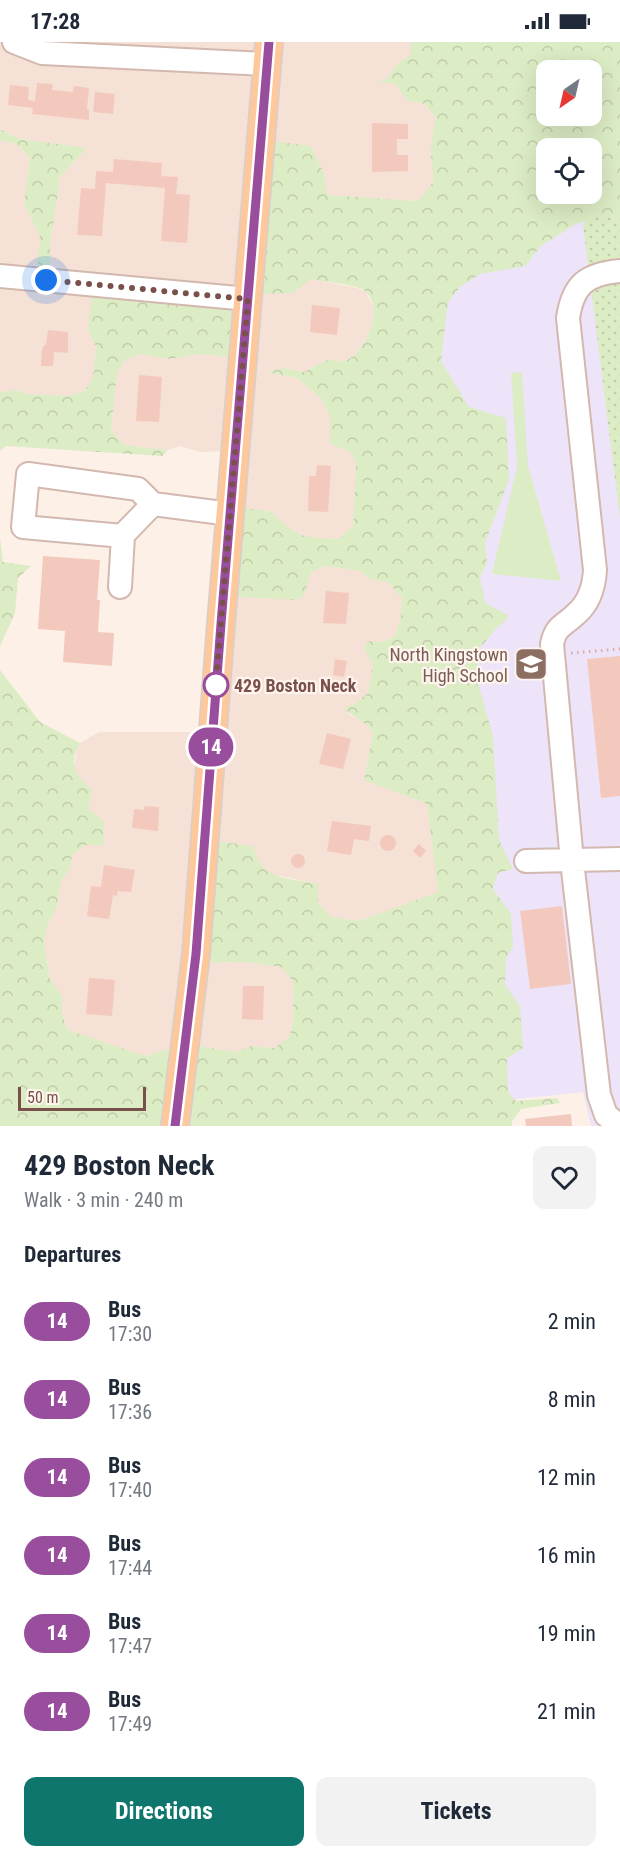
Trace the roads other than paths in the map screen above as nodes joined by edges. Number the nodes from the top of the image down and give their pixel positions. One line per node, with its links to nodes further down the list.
1 (21, 43): 2 (street)
2 (268, 53): 5 (main road)
3 (620, 271): 12 (street)
4 (0, 276): 5 (street)
5 (248, 299): 7 (main road)
6 (153, 504): 7 (street); 8 (street); 8 (street)
7 (230, 514): 13 (main road)
8 (122, 536): 9 (street)
9 (120, 587)
10 (620, 859): 12 (street)
11 (526, 861): 12 (street)
12 (572, 861): 14 (street)
13 (175, 1126)
14 (620, 1126)

